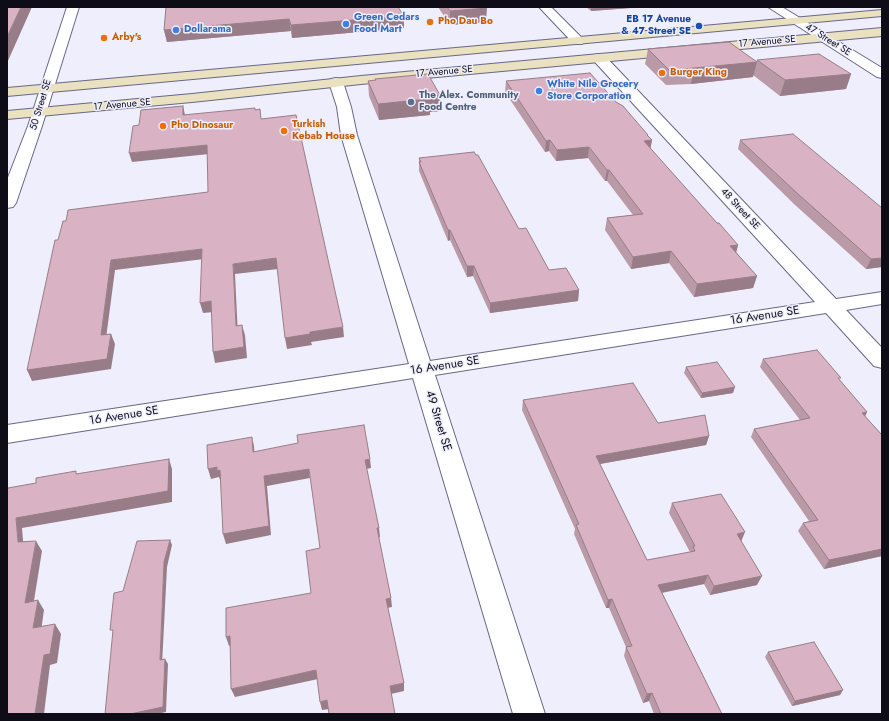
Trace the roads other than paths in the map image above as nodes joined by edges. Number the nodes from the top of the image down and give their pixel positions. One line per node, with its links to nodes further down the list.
1 (73, 7): 12 (street, 50 Street SE)
2 (545, 7): 8 (street)
3 (774, 7): 5 (street, 47 Street SE)
4 (882, 14): 5 (main road, 17 Avenue SE)
5 (797, 21): 7 (street, 47 Street SE); 8 (main road, 17 Avenue SE)
6 (882, 32): 7 (main road, 17 Avenue SE)
7 (823, 37): 9 (main road, 17 Avenue SE); 10 (street, 47 Street SE)
8 (578, 41): 12 (main road, 17 Avenue SE)
9 (599, 58): 11 (main road, 17 Avenue SE); 18 (street, 48 Street SE)
10 (882, 74)
11 (336, 82): 14 (main road, 17 Avenue SE); 20 (street, 49 Street SE)
12 (46, 88): 13 (main road, 17 Avenue SE); 14 (street, 50 Street SE)
13 (7, 92)
14 (39, 112): 15 (main road, 17 Avenue SE); 16 (street, 50 Street SE)
15 (7, 115)
16 (7, 203)
17 (882, 298): 18 (street, 16 Avenue SE)
18 (830, 306): 19 (street, 48 Street SE); 20 (street, 16 Avenue SE)
19 (882, 361)
20 (422, 370): 21 (street, 16 Avenue SE); 22 (street, 49 Street SE)
21 (7, 434)
22 (529, 714)

